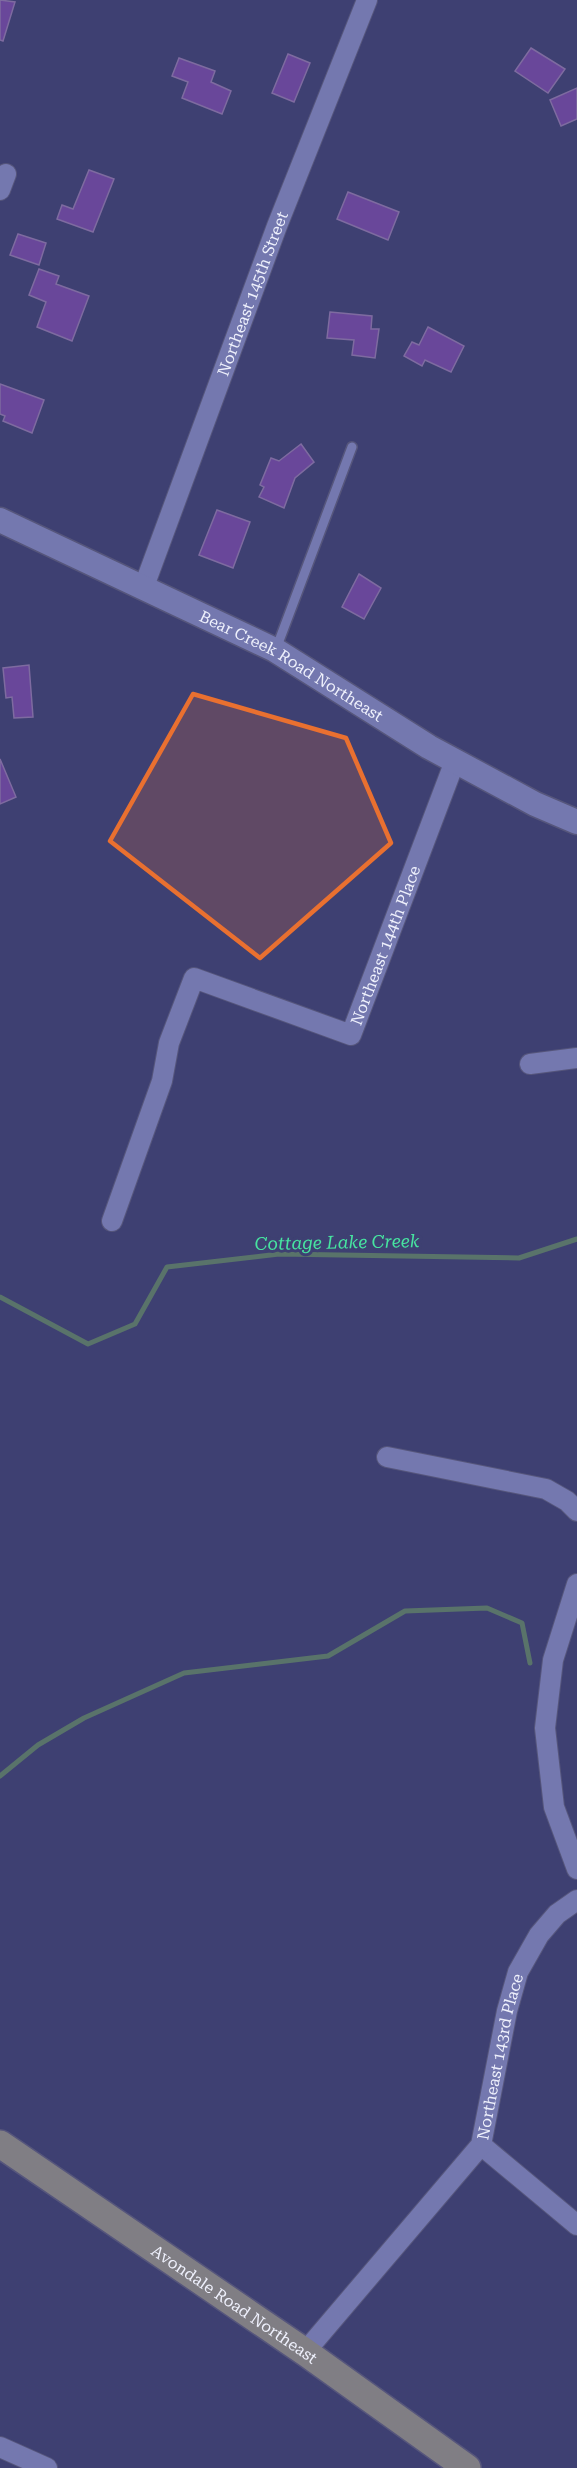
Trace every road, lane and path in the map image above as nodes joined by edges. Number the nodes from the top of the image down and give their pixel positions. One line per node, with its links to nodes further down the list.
1 (367, 0): 4 (street, Northeast 145th Street)
2 (352, 447): 5 (lane)
3 (0, 520): 4 (street, Bear Creek Road Northeast)
4 (143, 589): 5 (street, Bear Creek Road Northeast)
5 (275, 650): 6 (street, Bear Creek Road Northeast)
6 (455, 761): 7 (street, Bear Creek Road Northeast); 10 (street, Northeast 144th Place)
7 (577, 822)
8 (577, 1058): 9 (street)
9 (530, 1064)
10 (112, 1221)
11 (387, 1457): 12 (street)
12 (577, 1511)
13 (577, 1584): 14 (street)
14 (577, 1869)
15 (577, 1900): 17 (street, Northeast 143rd Place)
16 (0, 2144): 19 (main road, Avondale Road Northeast)
17 (481, 2145): 18 (street); 19 (street, Northeast 143rd Place)
18 (577, 2225)
19 (305, 2352): 22 (main road, Avondale Road Northeast)
20 (0, 2447): 21 (street)
21 (47, 2468)
22 (466, 2468)

